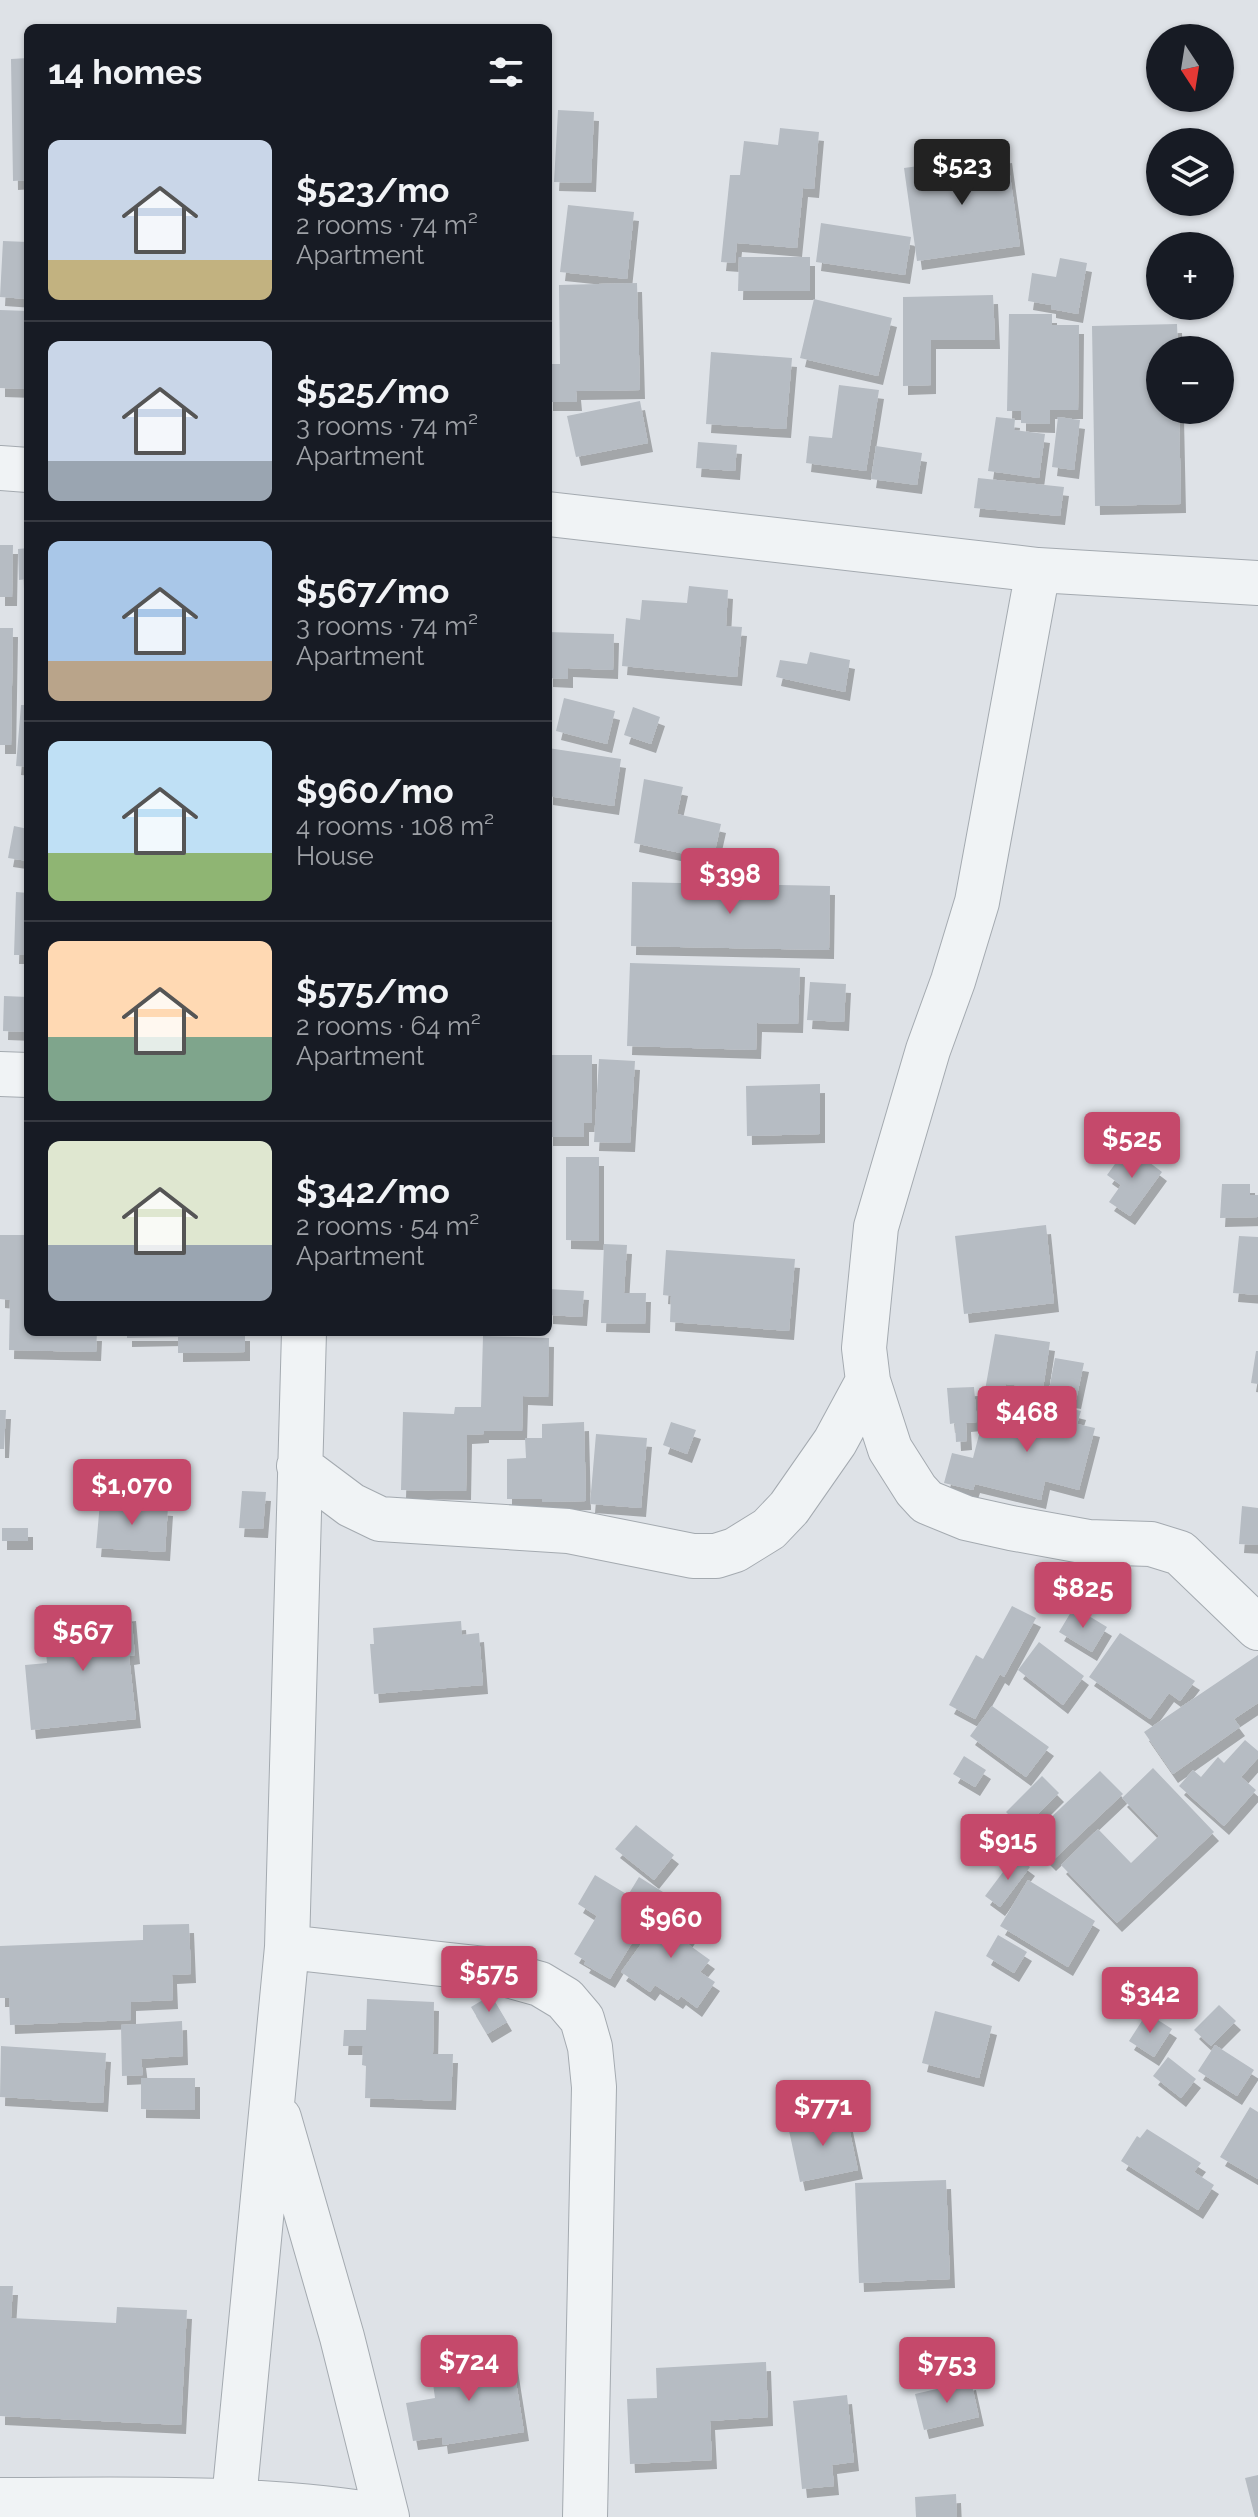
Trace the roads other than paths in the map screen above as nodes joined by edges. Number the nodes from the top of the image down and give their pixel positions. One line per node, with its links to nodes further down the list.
1 (0, 468): 2 (street)
2 (24, 470)
3 (552, 514): 4 (street)
4 (1038, 570): 5 (street); 9 (street)
5 (1258, 583)
6 (0, 1074): 7 (street)
7 (24, 1075)
8 (304, 1336): 10 (street)
9 (868, 1381): 10 (street); 11 (street)
10 (299, 1466): 12 (street)
11 (1258, 1628)
12 (287, 1947): 13 (street); 17 (street)
13 (273, 2096): 15 (street); 16 (street)
14 (0, 2500): 15 (street)
15 (234, 2500): 16 (street)
16 (387, 2517)
17 (585, 2517)

